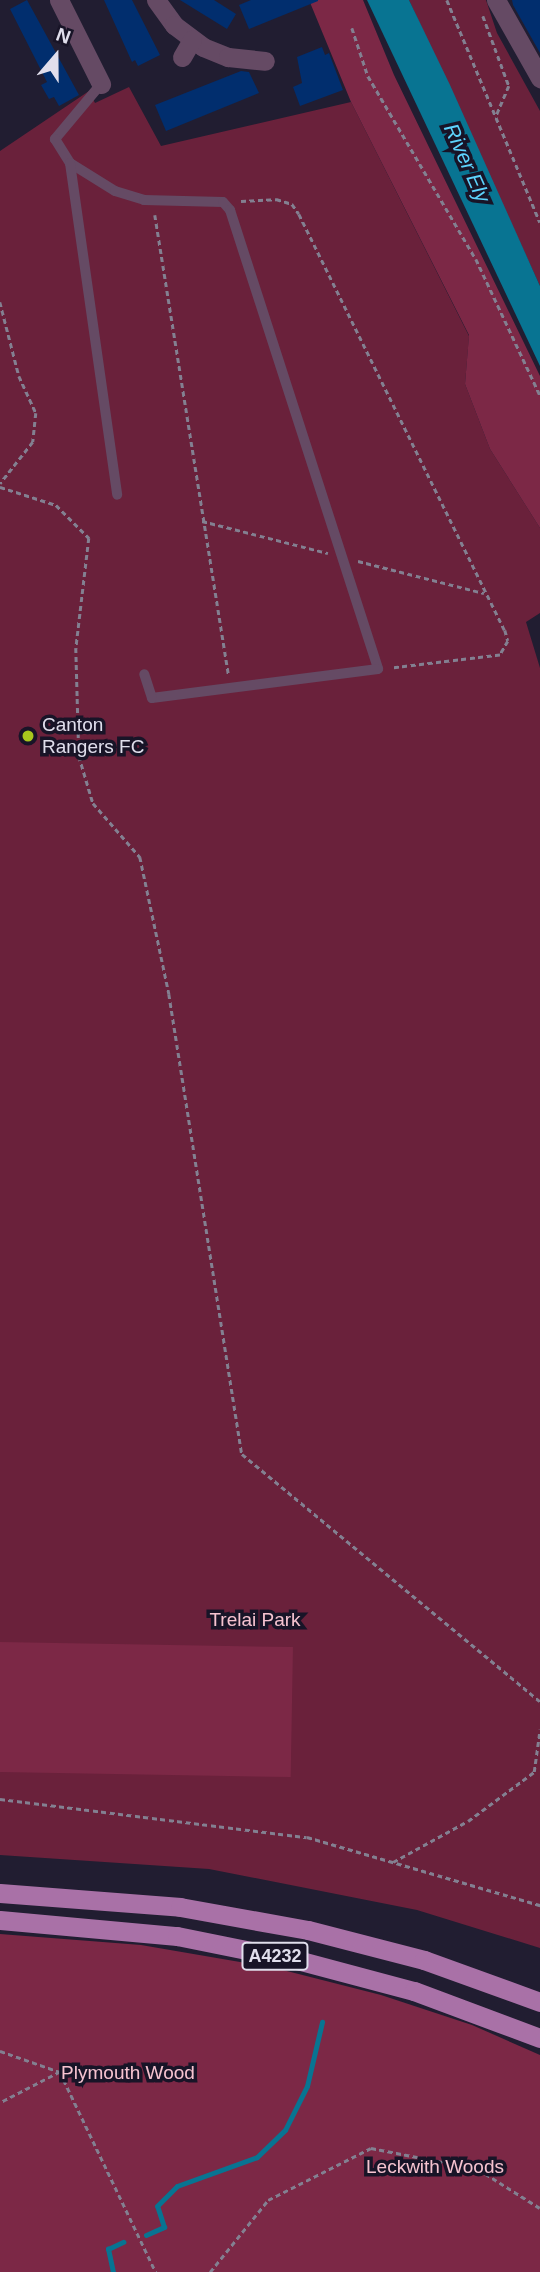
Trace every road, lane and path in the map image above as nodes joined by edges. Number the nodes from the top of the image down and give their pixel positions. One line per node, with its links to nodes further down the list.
1 (59, 0): 8 (street)
2 (156, 0): 6 (street)
3 (447, 0): 9 (path)
4 (487, 3): 7 (street); 9 (path)
5 (352, 28): 15 (path)
6 (265, 61)
7 (540, 78)
8 (102, 84): 10 (lane)
9 (496, 117): 13 (path)
10 (70, 163): 11 (lane); 17 (lane)
11 (153, 201): 12 (lane); 20 (path)
12 (223, 202): 18 (lane); 18 (path)
13 (540, 222)
14 (0, 302): 16 (path)
15 (540, 395)
16 (0, 485): 21 (path)
17 (117, 495)
18 (378, 669): 20 (lane)
19 (144, 674): 20 (lane)
20 (231, 688)
21 (540, 1701)
22 (540, 1729): 24 (path)
23 (0, 1799): 24 (path)
24 (393, 1862): 26 (path)
25 (0, 1893): 28 (main road, A4232)
26 (540, 1905)
27 (0, 1920): 29 (main road, A4232)
28 (540, 2001)
29 (540, 2038)
30 (0, 2052): 31 (path)
31 (60, 2072): 32 (path); 34 (path)
32 (1, 2101)
33 (540, 2208): 35 (path)
34 (156, 2272)
35 (210, 2272)

